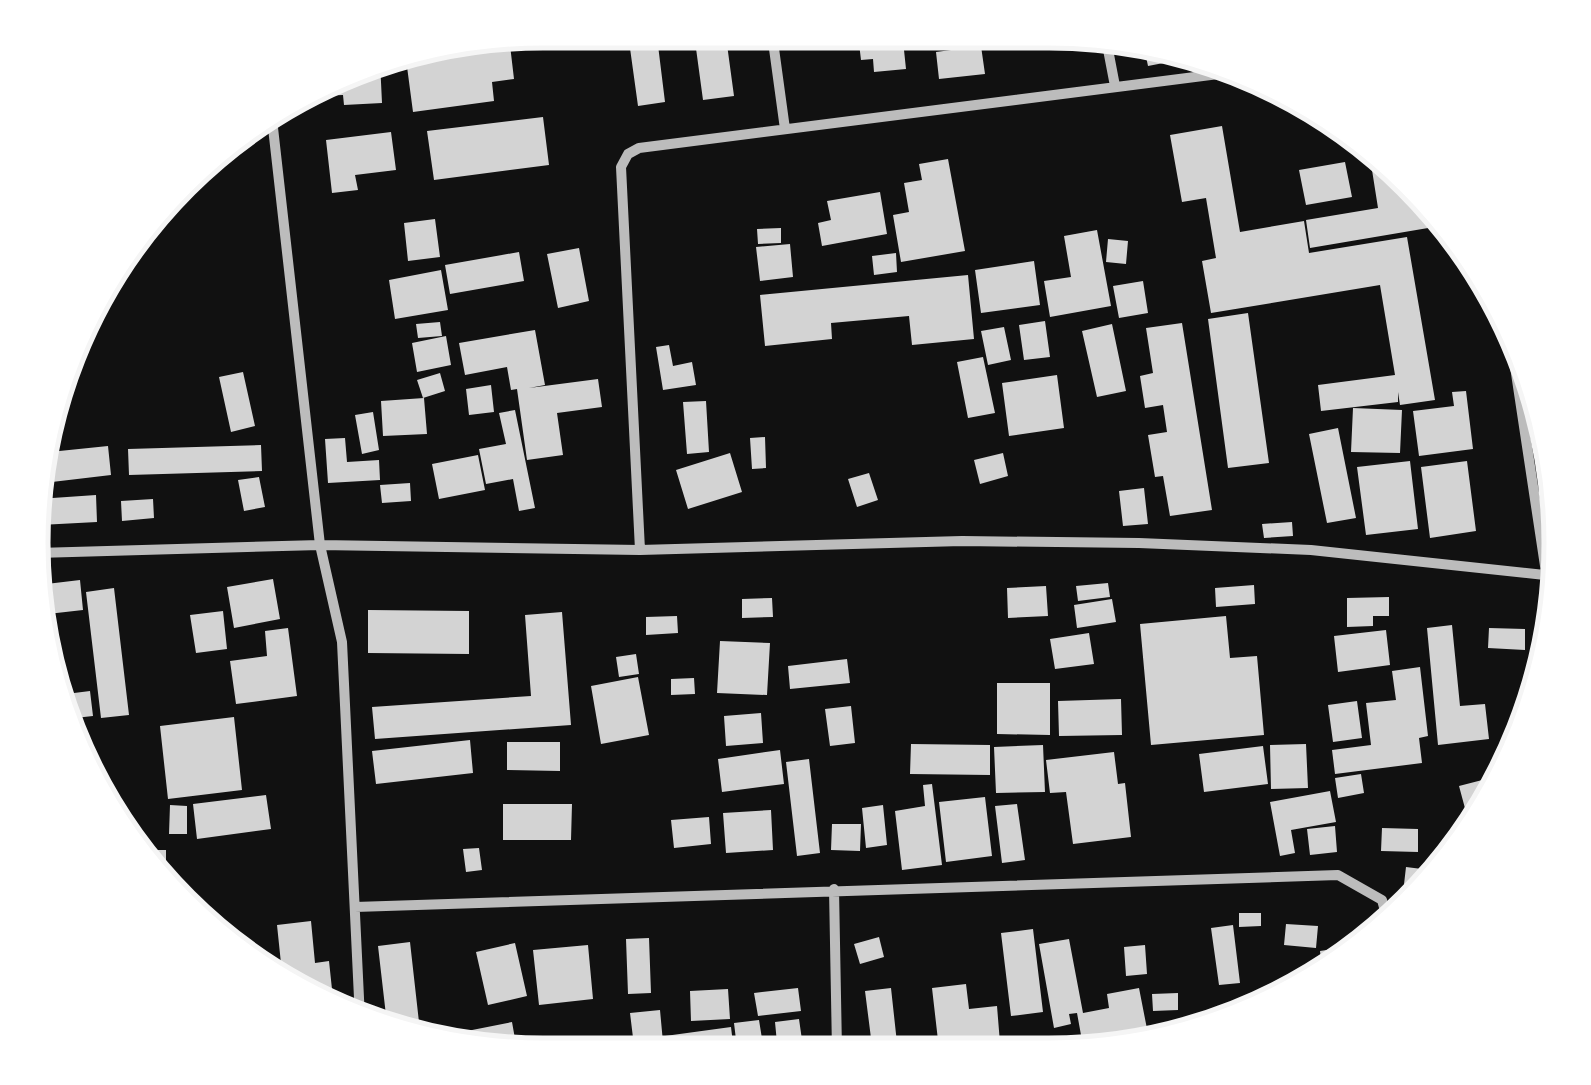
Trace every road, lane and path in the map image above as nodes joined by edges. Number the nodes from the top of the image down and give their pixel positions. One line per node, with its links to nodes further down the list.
1 (774, 48): 6 (street)
2 (1108, 52): 4 (street)
3 (1210, 75): 4 (street)
4 (1115, 86): 6 (street)
5 (273, 127): 9 (street)
6 (785, 128): 10 (street)
7 (1520, 392): 8 (street)
8 (1543, 529)
9 (320, 545): 10 (street); 11 (street); 14 (street)
10 (640, 550): 12 (street)
11 (48, 553)
12 (1542, 574)
13 (834, 889): 14 (street); 15 (street); 17 (street)
14 (355, 906): 16 (street)
15 (1384, 907)
16 (359, 1002)
17 (836, 1038)

